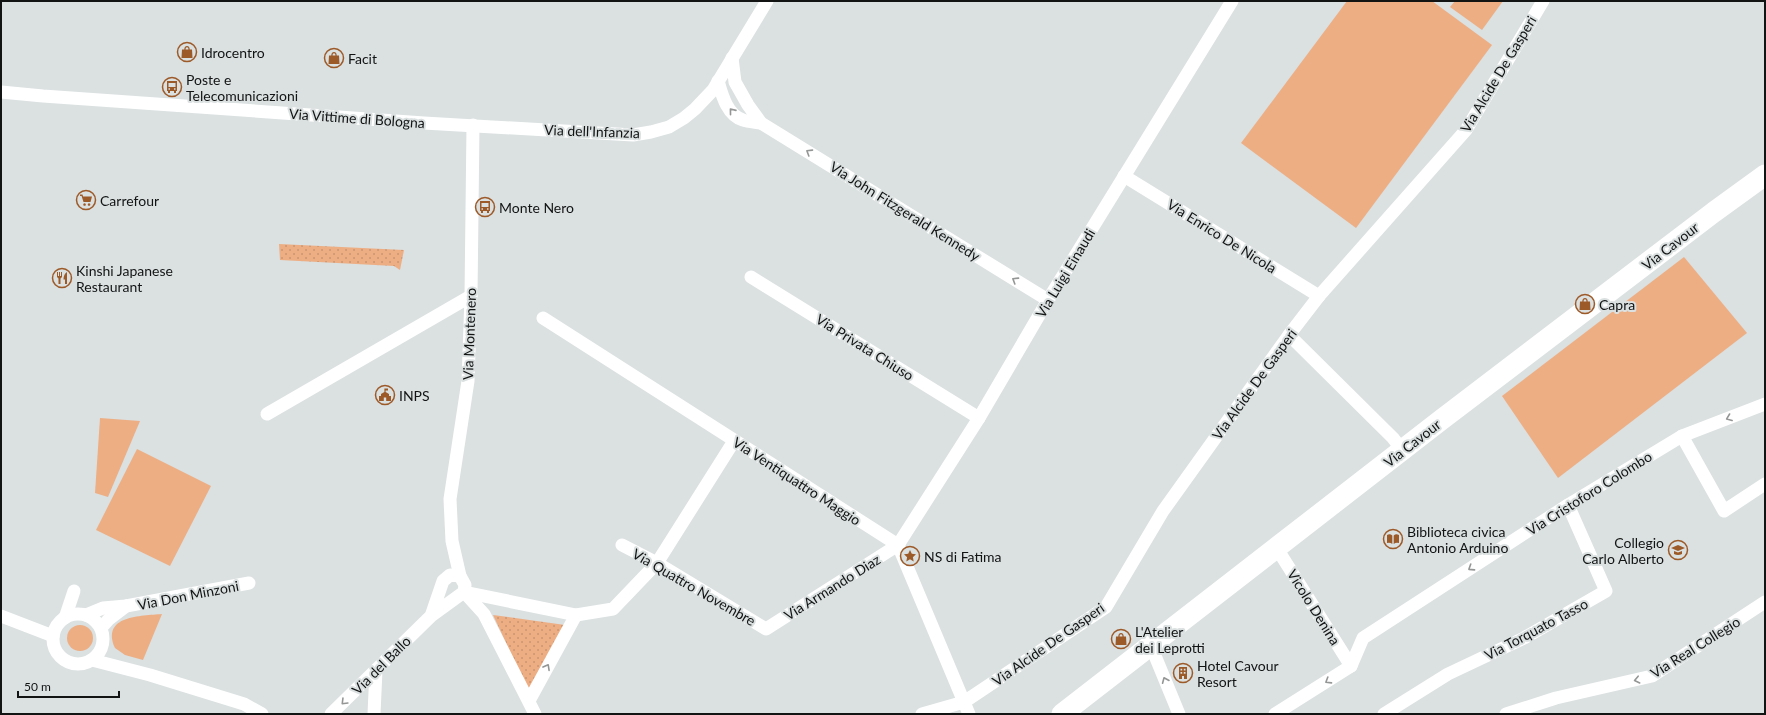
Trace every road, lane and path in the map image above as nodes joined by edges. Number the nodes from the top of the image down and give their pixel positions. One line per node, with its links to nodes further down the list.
1 (767, 1): 4 (street, Via dell'Infanzia)
2 (1232, 1): 10 (street, Via Luigi Einaudi)
3 (1543, 1): 13 (street, Via Alcide De Gasperi)
4 (732, 58): 5 (street, Via dell'Infanzia); 7 (street, Via John Fitzgerald Kennedy)
5 (718, 81): 7 (street, Via John Fitzgerald Kennedy, one-way to 5); 8 (street, Via dell'Infanzia)
6 (1, 92): 8 (street, Via Vittime di Bologna)
7 (761, 123): 14 (street, Via John Fitzgerald Kennedy, one-way to 7)
8 (473, 125): 12 (street, Via Montenero)
9 (1765, 175): 22 (main road, Via Cavour)
10 (1124, 176): 13 (street, Via Enrico De Nicola); 14 (street, Via Luigi Einaudi)
11 (751, 277): 19 (street, Via Privata Chiuso)
12 (471, 296): 18 (street); 25 (street, Via Montenero)
13 (1319, 296): 16 (street, Via Alcide De Gasperi)
14 (1048, 300): 19 (street, Via Luigi Einaudi)
15 (544, 318): 21 (street, Via Ventiquattro Maggio)
16 (1289, 335): 22 (street); 51 (street, Via Alcide De Gasperi)
17 (1765, 404): 20 (street, Via Cristoforo Colombo, one-way to 20)
18 (267, 414)
19 (978, 418): 27 (street, Via Luigi Einaudi)
20 (1682, 436): 23 (street); 24 (street, Via Cristoforo Colombo)
21 (734, 441): 27 (street, Via Ventiquattro Maggio); 29 (street)
22 (1403, 451): 28 (main road, Via Cavour)
23 (1765, 484)
24 (1568, 504): 47 (street, Via Cristoforo Colombo, one-way to 47); 61 (street, Via Torquato Tasso)
25 (452, 541): 30 (street, Via Montenero); 31 (street, Via Montenero)
26 (622, 545): 29 (street, Via Quattro Novembre)
27 (898, 545): 42 (street, Via Armando Diaz); 51 (street)
28 (1276, 547): 45 (main road, Via Cavour); 47 (street, Vicolo Denina)
29 (657, 563): 37 (street); 42 (street, Via Quattro Novembre)
30 (460, 576): 31 (street); 33 (street)
31 (444, 582): 33 (street); 39 (street, Via Montenero)
32 (249, 583): 35 (street, Via Don Minzoni)
33 (459, 595): 37 (street); 39 (street, Via del Ballo); 50 (street)
34 (1765, 602): 62 (street, Via Real Collegio, one-way to 62)
35 (126, 606): 36 (street, Via Don Minzoni); 41 (street)
36 (84, 615): 40 (street); 40 (street); 41 (street)
37 (576, 615): 50 (street, one-way to 37)
38 (1, 616): 43 (street)
39 (431, 616): 49 (street, Via del Ballo)
40 (65, 618): 43 (street)
41 (101, 628): 44 (street)
42 (766, 629)
43 (53, 636): 46 (street)
44 (103, 645): 46 (street); 48 (street)
45 (1151, 646): 58 (main road, Via Cavour); 59 (street, one-way to 45)
46 (92, 660): 48 (street)
47 (1351, 666): 60 (street, one-way to 60)
48 (122, 667): 52 (street)
49 (376, 670): 53 (street, Via del Ballo, one-way to 53); 54 (street)
50 (529, 701): 55 (street)
51 (964, 702): 56 (street, Via Alcide De Gasperi); 57 (street)
52 (262, 714)
53 (331, 714)
54 (374, 714)
55 (535, 714)
56 (922, 714)
57 (969, 714)
58 (1062, 714)
59 (1179, 714)
60 (1275, 714)
61 (1384, 714)
62 (1506, 714)

